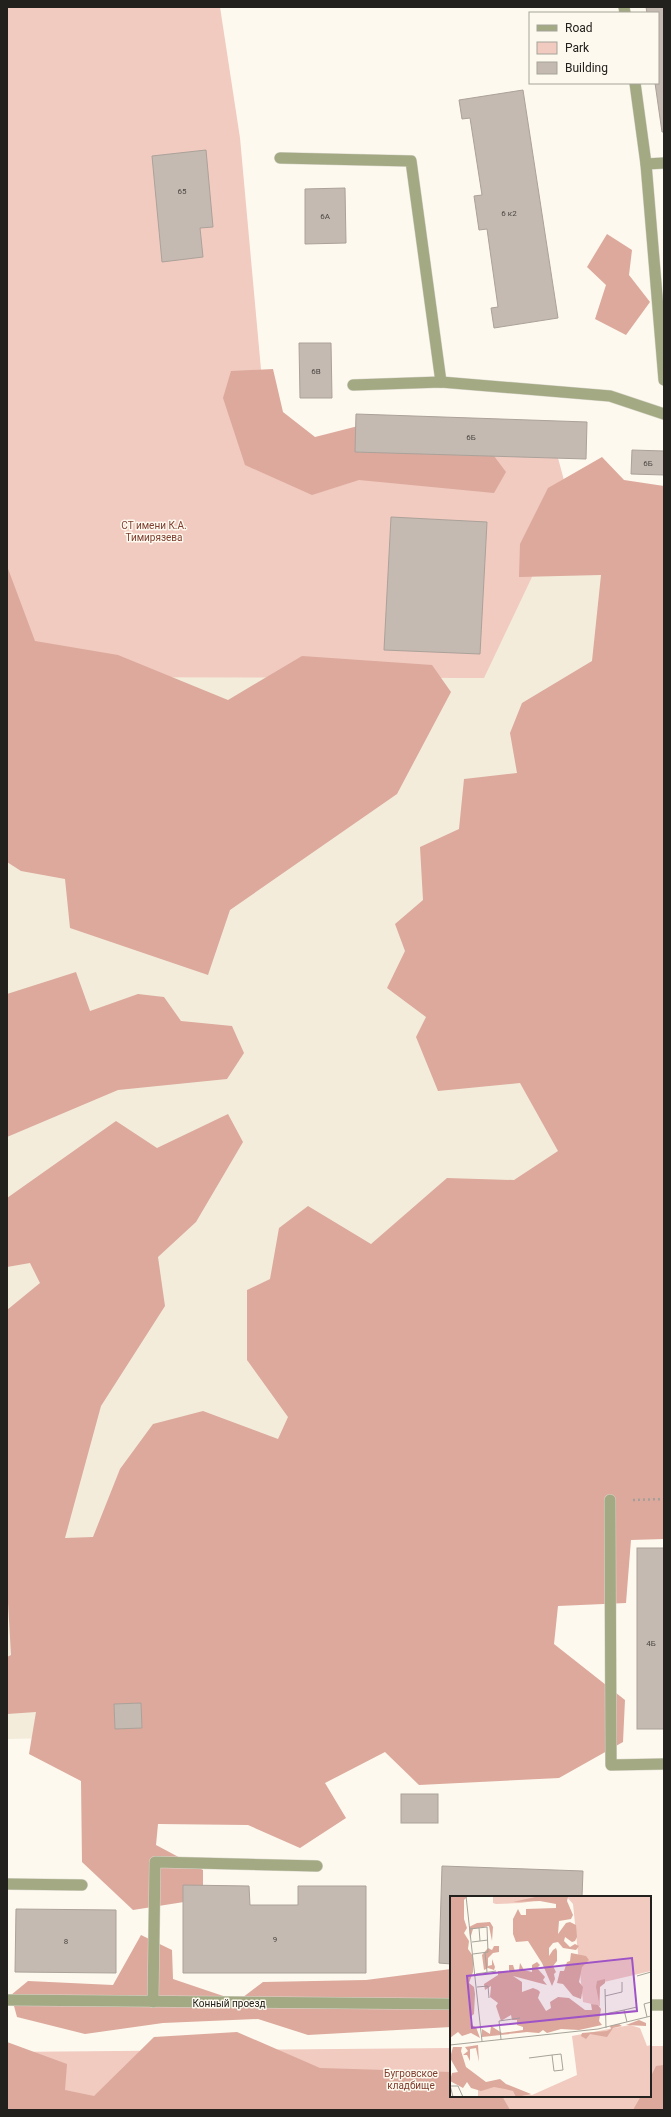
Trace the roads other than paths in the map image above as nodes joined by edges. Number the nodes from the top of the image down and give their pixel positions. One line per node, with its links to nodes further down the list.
1 (635, 84): 4 (street)
2 (280, 158): 6 (street)
3 (664, 163): 4 (street)
4 (646, 164): 5 (street)
5 (664, 380)
6 (441, 382): 7 (street); 8 (street)
7 (353, 385)
8 (664, 414)
9 (610, 1500): 10 (street)
10 (664, 1764)
11 (317, 1866): 15 (street)
12 (7, 1884): 13 (street)
13 (82, 1885)
14 (7, 2000): 15 (street, Конный проезд)
15 (153, 2002): 16 (street, Конный проезд)
16 (450, 2004)
17 (651, 2005): 18 (street)
18 (664, 2005)

